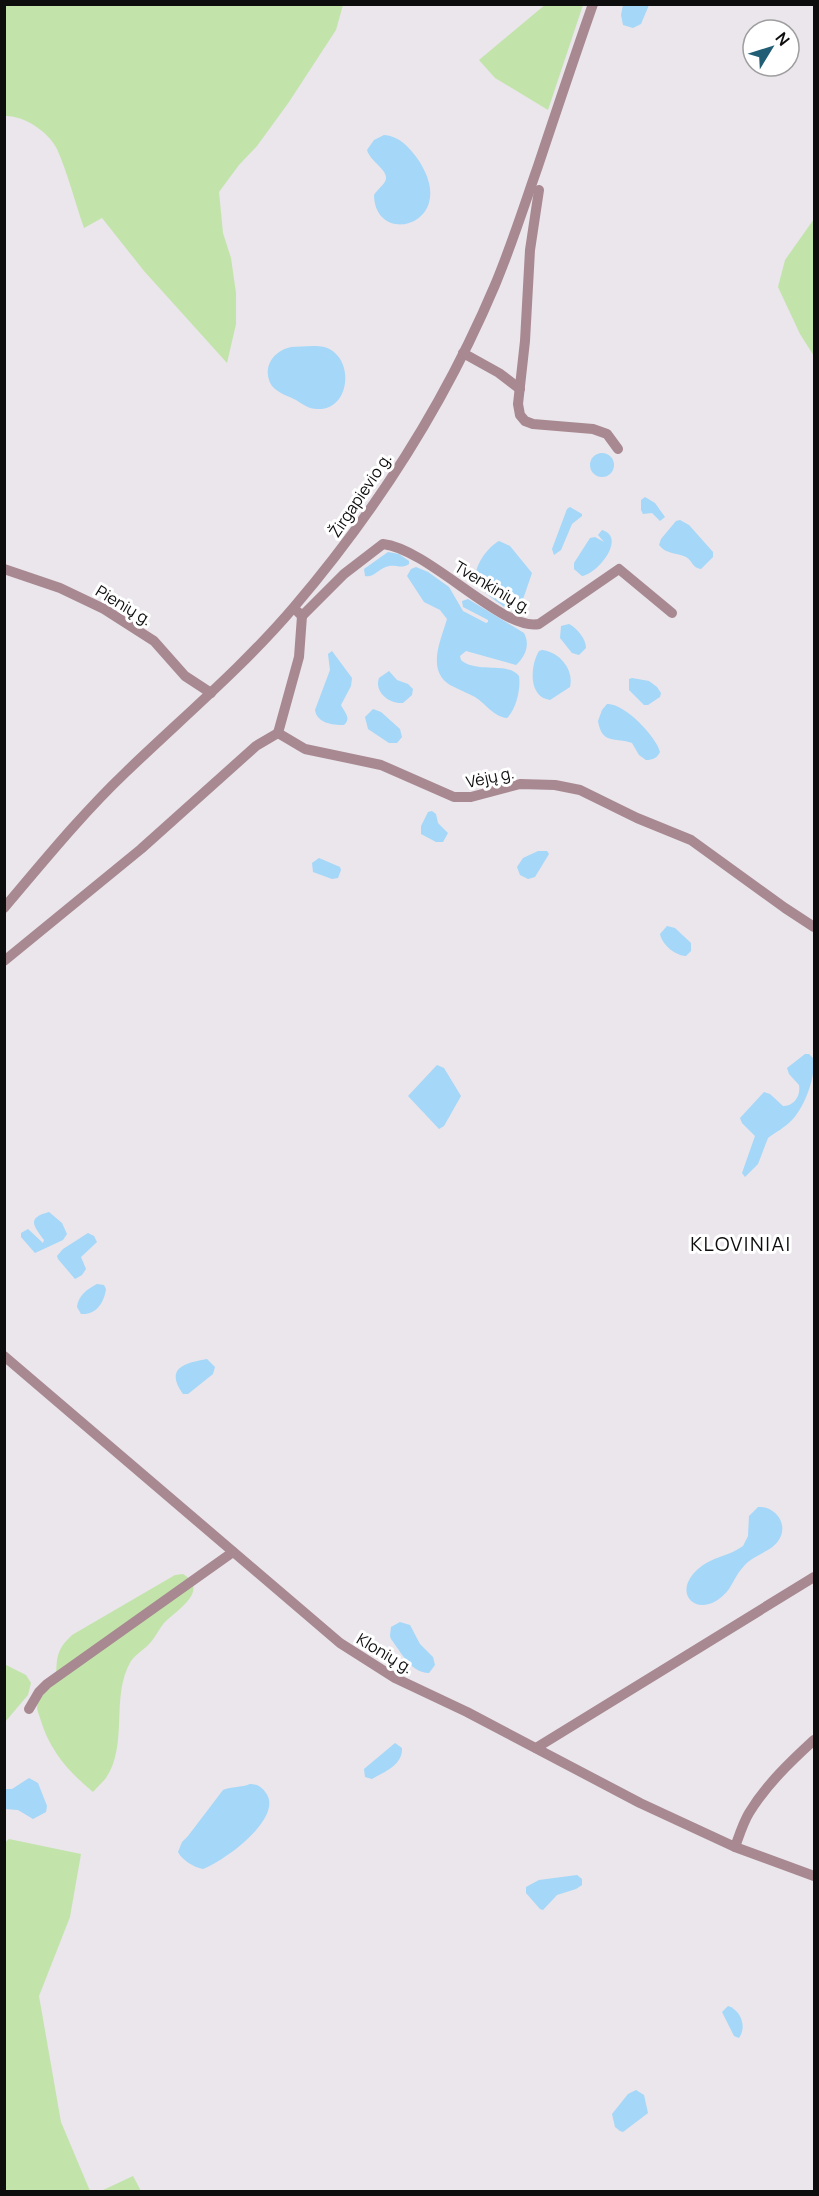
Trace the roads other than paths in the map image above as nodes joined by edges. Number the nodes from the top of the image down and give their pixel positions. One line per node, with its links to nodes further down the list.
1 (593, 4): 3 (street, Žirgapievio g.)
2 (539, 190): 4 (street)
3 (463, 353): 4 (street); 7 (street, Žirgapievio g.)
4 (520, 389): 5 (street)
5 (618, 449)
6 (4, 569): 9 (street, Pienių g.)
7 (298, 612): 8 (street, Tvenkinių g.); 9 (street, Žirgapievio g.); 10 (street)
8 (672, 613)
9 (211, 693): 11 (street, Žirgapievio g.)
10 (278, 733): 12 (street, Vėjų g.); 13 (street)
11 (4, 908)
12 (814, 927)
13 (6, 958)
14 (4, 1356): 15 (street, Klonių g.)
15 (233, 1552): 17 (street); 19 (street, Klonių g.)
16 (814, 1577): 19 (street)
17 (29, 1709)
18 (814, 1740): 20 (street)
19 (536, 1748): 20 (street, Klonių g.)
20 (735, 1847): 21 (street, Klonių g.)
21 (814, 1876)

